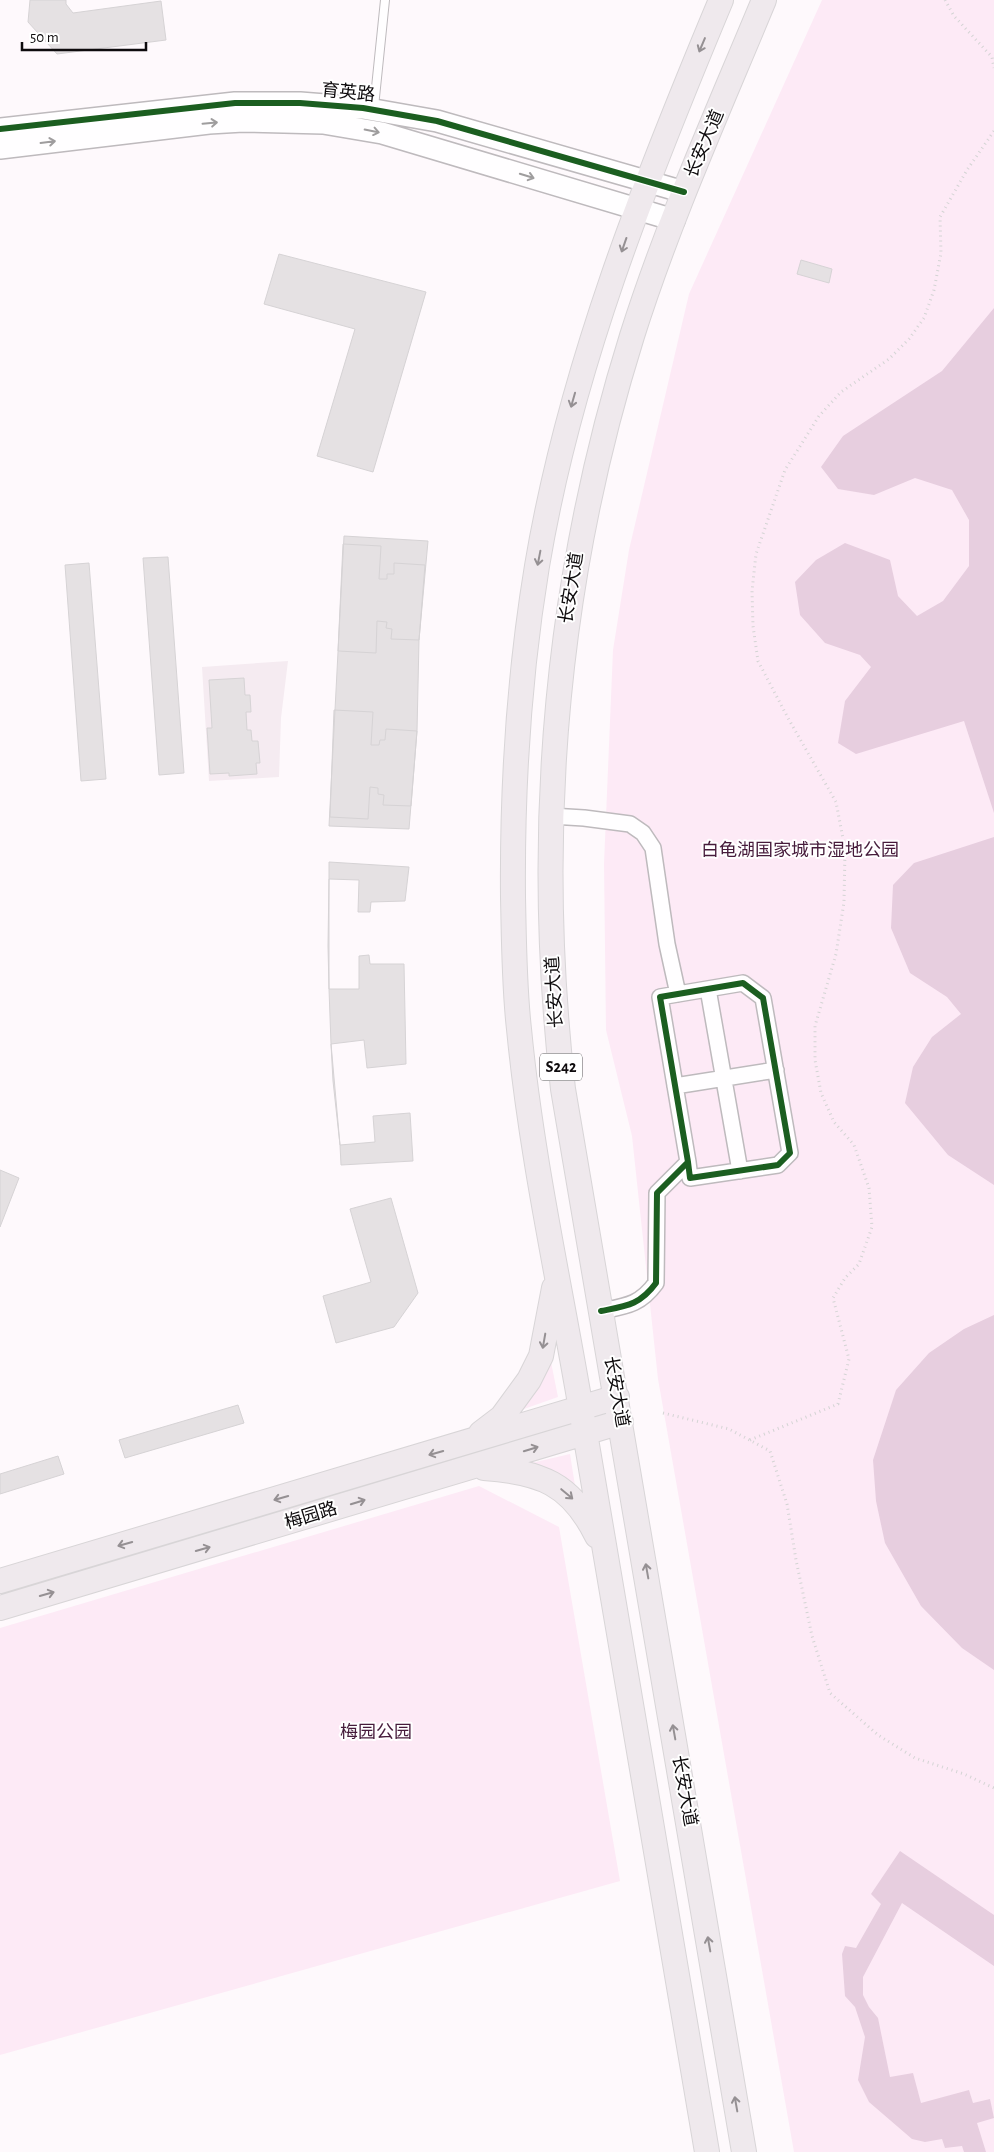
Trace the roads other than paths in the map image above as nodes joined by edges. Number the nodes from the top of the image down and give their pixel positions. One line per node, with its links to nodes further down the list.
1 (385, 0): 4 (lane)
2 (721, 0): 7 (main road, 长安大道 / S242, one-way to 7)
3 (764, 0): 8 (main road, 长安大道 / S242)
4 (374, 110): 5 (street, 育英路); 7 (street, 育英路)
5 (0, 129)
6 (0, 148): 9 (street, one-way to 9)
7 (647, 181): 8 (street, 育英路); 9 (main road, 长安大道 / S242)
8 (684, 192): 10 (main road, 长安大道 / S242)
9 (637, 209): 10 (street); 19 (main road, 长安大道 / S242, one-way to 19)
10 (674, 220): 11 (main road, 长安大道 / S242)
11 (551, 816): 13 (street); 20 (main road, 长安大道 / S242)
12 (708, 989): 13 (street); 14 (street); 15 (street)
13 (678, 994): 16 (street)
14 (776, 1070): 15 (street); 18 (street)
15 (722, 1078): 16 (street); 18 (street)
16 (675, 1086): 17 (street)
17 (688, 1162): 18 (street); 20 (street)
18 (740, 1171)
19 (556, 1276): 22 (main road, 长安大道 / S242); 25 (main road, one-way to 25)
20 (601, 1311): 21 (main road, 长安大道 / S242)
21 (617, 1397): 22 (main road, 梅园路); 23 (main road, 长安大道 / S242)
22 (581, 1407): 24 (main road, 长安大道 / S242); 25 (main road, 梅园路)
23 (621, 1422): 24 (main road, 梅园路); 31 (main road, 长安大道 / S242, one-way to 23)
24 (585, 1433): 26 (main road, 梅园路, one-way to 24); 27 (main road, 长安大道 / S242)
25 (464, 1444): 28 (main road, 梅园路, one-way to 28)
26 (472, 1467): 27 (main road, one-way to 27); 29 (main road, 梅园路, one-way to 26)
27 (606, 1554): 30 (main road, 长安大道 / S242)
28 (0, 1581)
29 (0, 1608)
30 (707, 2152)
31 (744, 2152)

